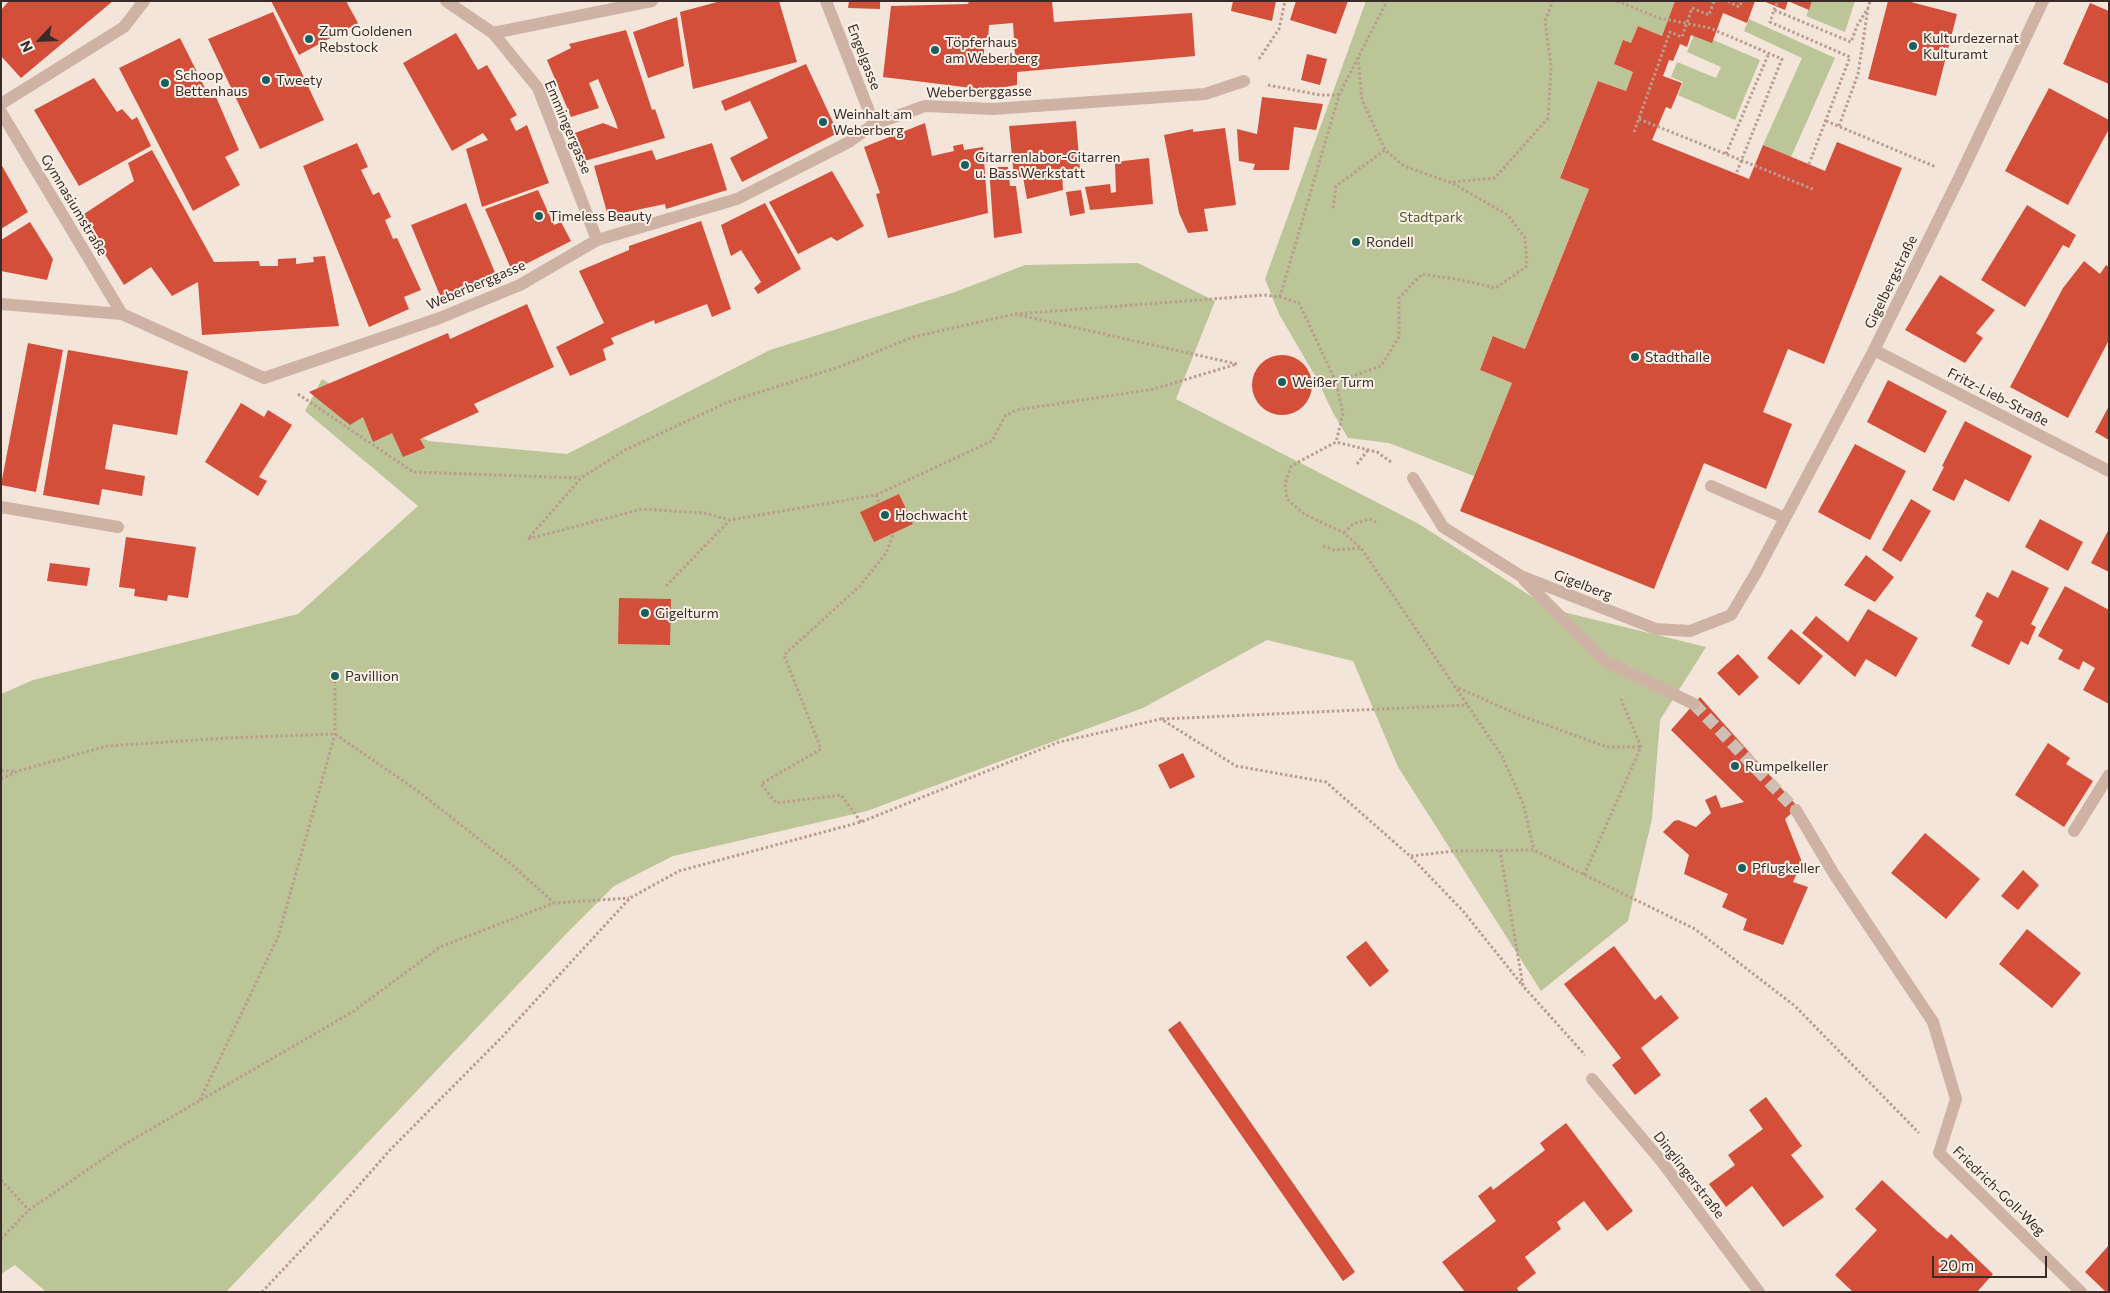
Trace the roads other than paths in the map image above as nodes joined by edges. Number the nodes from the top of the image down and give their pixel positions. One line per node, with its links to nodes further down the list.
1 (144, 1): 8 (street)
2 (446, 1): 6 (street, Emmingergasse)
3 (652, 1): 6 (street)
4 (826, 1): 10 (street, Engelgasse)
5 (2043, 1): 14 (street, Gigelbergstraße)
6 (493, 33): 11 (street, Emmingergasse)
7 (1244, 81): 10 (street, Weberberggasse)
8 (1, 104)
9 (1, 112): 13 (street, Gymnasiumstraße)
10 (874, 124): 11 (street, Weberberggasse)
11 (597, 240): 13 (street, Weberberggasse)
12 (1, 304): 13 (street, Weberberggasse)
13 (122, 314)
14 (1874, 350): 15 (street, Fritz-Lieb-Straße); 19 (street, Gigelbergstraße)
15 (2109, 471)
16 (1413, 478): 22 (street, Gigelberg)
17 (1711, 486): 19 (street)
18 (1, 507): 20 (street)
19 (1785, 518): 21 (street, Gigelbergstraße)
20 (118, 527)
21 (1756, 572): 22 (street, Gigelberg)
22 (1521, 576): 23 (street)
23 (1694, 704)
24 (2109, 775): 26 (street)
25 (1796, 810): 29 (street, Friedrich-Goll-Weg)
26 (2074, 831)
27 (1592, 1079): 28 (street, Dinglingerstraße)
28 (1759, 1292)
29 (2081, 1292)

